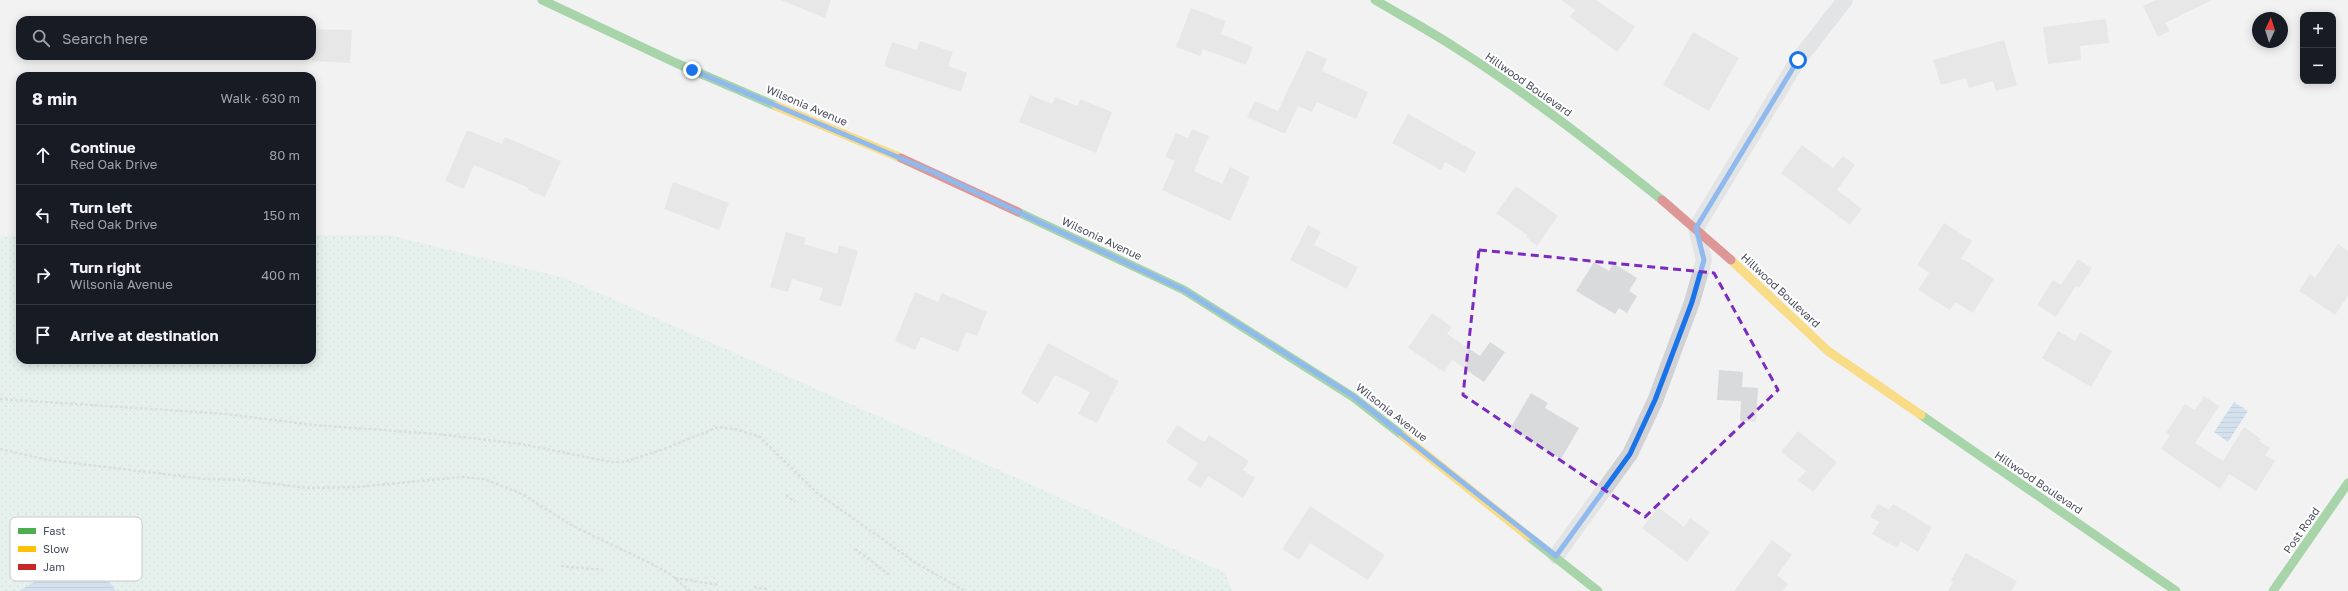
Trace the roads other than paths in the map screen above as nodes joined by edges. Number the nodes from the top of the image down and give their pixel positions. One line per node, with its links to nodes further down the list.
1 (542, 0): 6 (street, Wilsonia Avenue)
2 (1375, 0): 4 (street, Hillwood Boulevard)
3 (1845, 0): 4 (street)
4 (1696, 228): 6 (street); 8 (street, Hillwood Boulevard)
5 (2348, 483): 9 (street, Post Road)
6 (1556, 556): 7 (street, Wilsonia Avenue)
7 (1598, 591)
8 (2176, 591)
9 (2273, 591)

